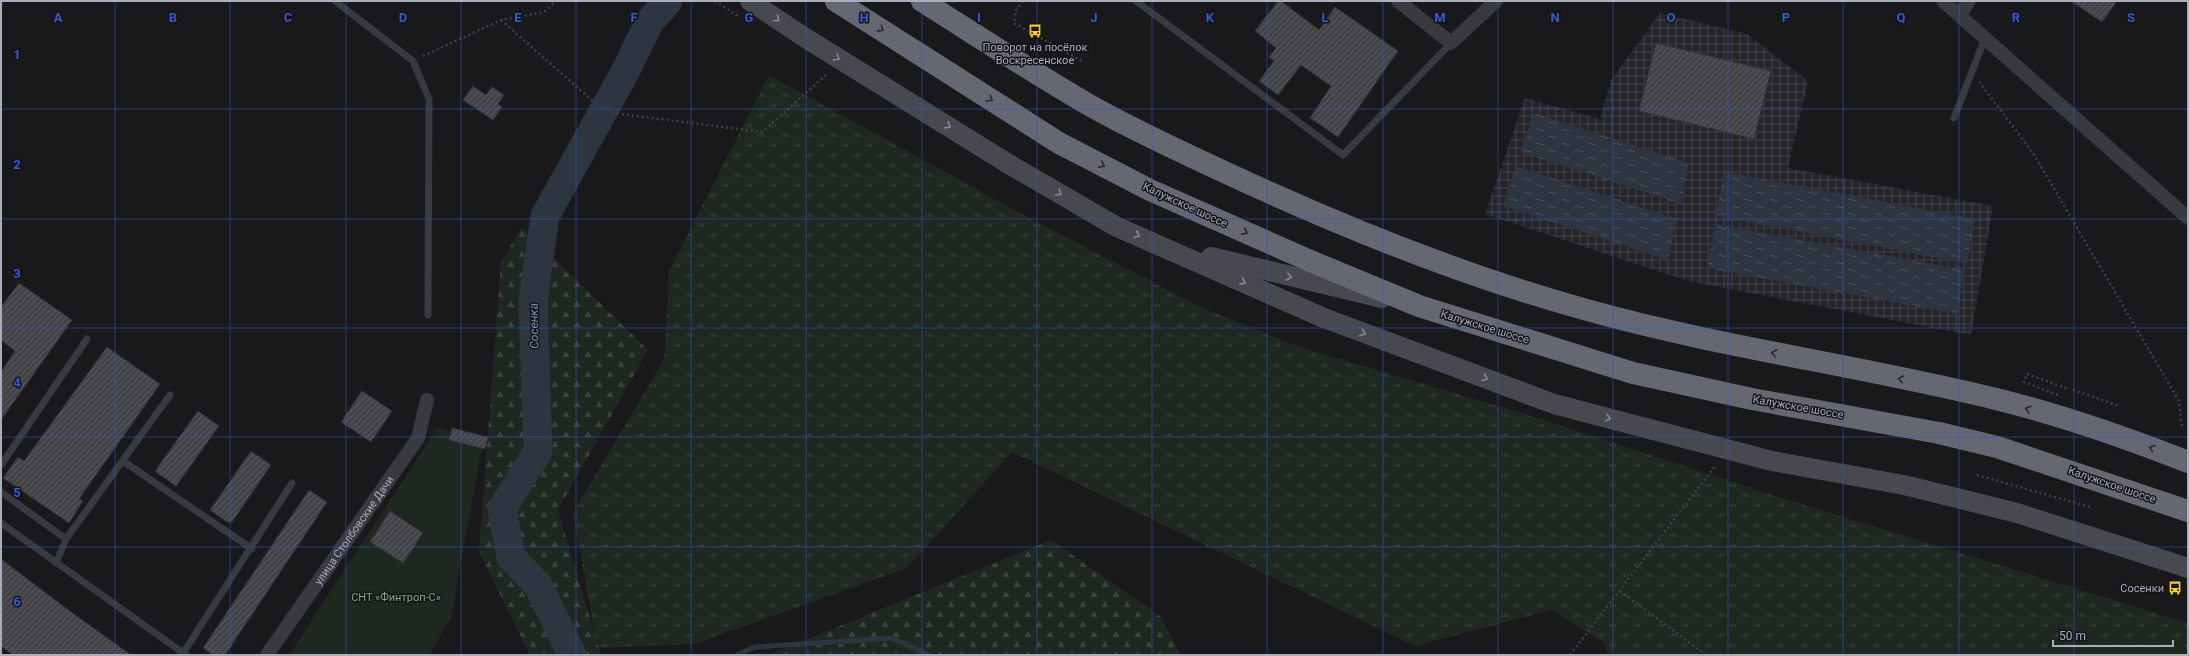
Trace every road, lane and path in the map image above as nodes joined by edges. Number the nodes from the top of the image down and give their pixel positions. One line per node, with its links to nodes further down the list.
1 (335, 1): 16 (lane)
2 (556, 1): 13 (path)
3 (750, 1): 22 (main road, one-way to 22)
4 (836, 1): 23 (highway, Калужское шоссе, one-way to 23)
5 (922, 1): 35 (highway, one-way to 5)
6 (1023, 1): 17 (path)
7 (1136, 1): 15 (lane)
8 (1398, 1): 15 (street)
9 (1496, 1): 15 (street)
10 (1944, 1): 12 (street)
11 (1969, 1): 12 (street)
12 (1960, 14): 14 (street)
13 (501, 20): 16 (path); 19 (path)
14 (1985, 38): 18 (lane); 21 (street)
15 (1451, 43)
16 (413, 61): 24 (lane)
17 (1082, 62)
18 (1972, 72): 20 (lane); 32 (path)
19 (826, 75)
20 (1954, 118)
21 (2188, 218)
22 (1156, 244): 23 (main road, one-way to 23); 33 (main road, one-way to 33)
23 (1419, 306): 41 (highway, Калужское шоссе)
24 (428, 315)
25 (87, 339): 36 (lane)
26 (2069, 389): 29 (path)
27 (2073, 390): 31 (path)
28 (170, 394): 34 (lane)
29 (2064, 397)
30 (428, 400): 49 (street, улица Столбовские Дачи)
31 (2119, 406)
32 (2182, 427)
33 (1725, 449): 46 (main road); 47 (path)
34 (123, 461): 43 (lane); 44 (lane)
35 (2188, 462)
36 (1, 465)
37 (1977, 475): 40 (path)
38 (292, 483): 44 (lane)
39 (1, 492): 43 (lane)
40 (2090, 507)
41 (2188, 511)
42 (1, 523): 45 (lane)
43 (66, 538): 45 (lane)
44 (252, 549): 48 (lane)
45 (56, 563): 48 (lane)
46 (2188, 568)
47 (1620, 591): 50 (path); 51 (path)
48 (184, 654)
49 (267, 655)
50 (1570, 655)
51 (1706, 655)

